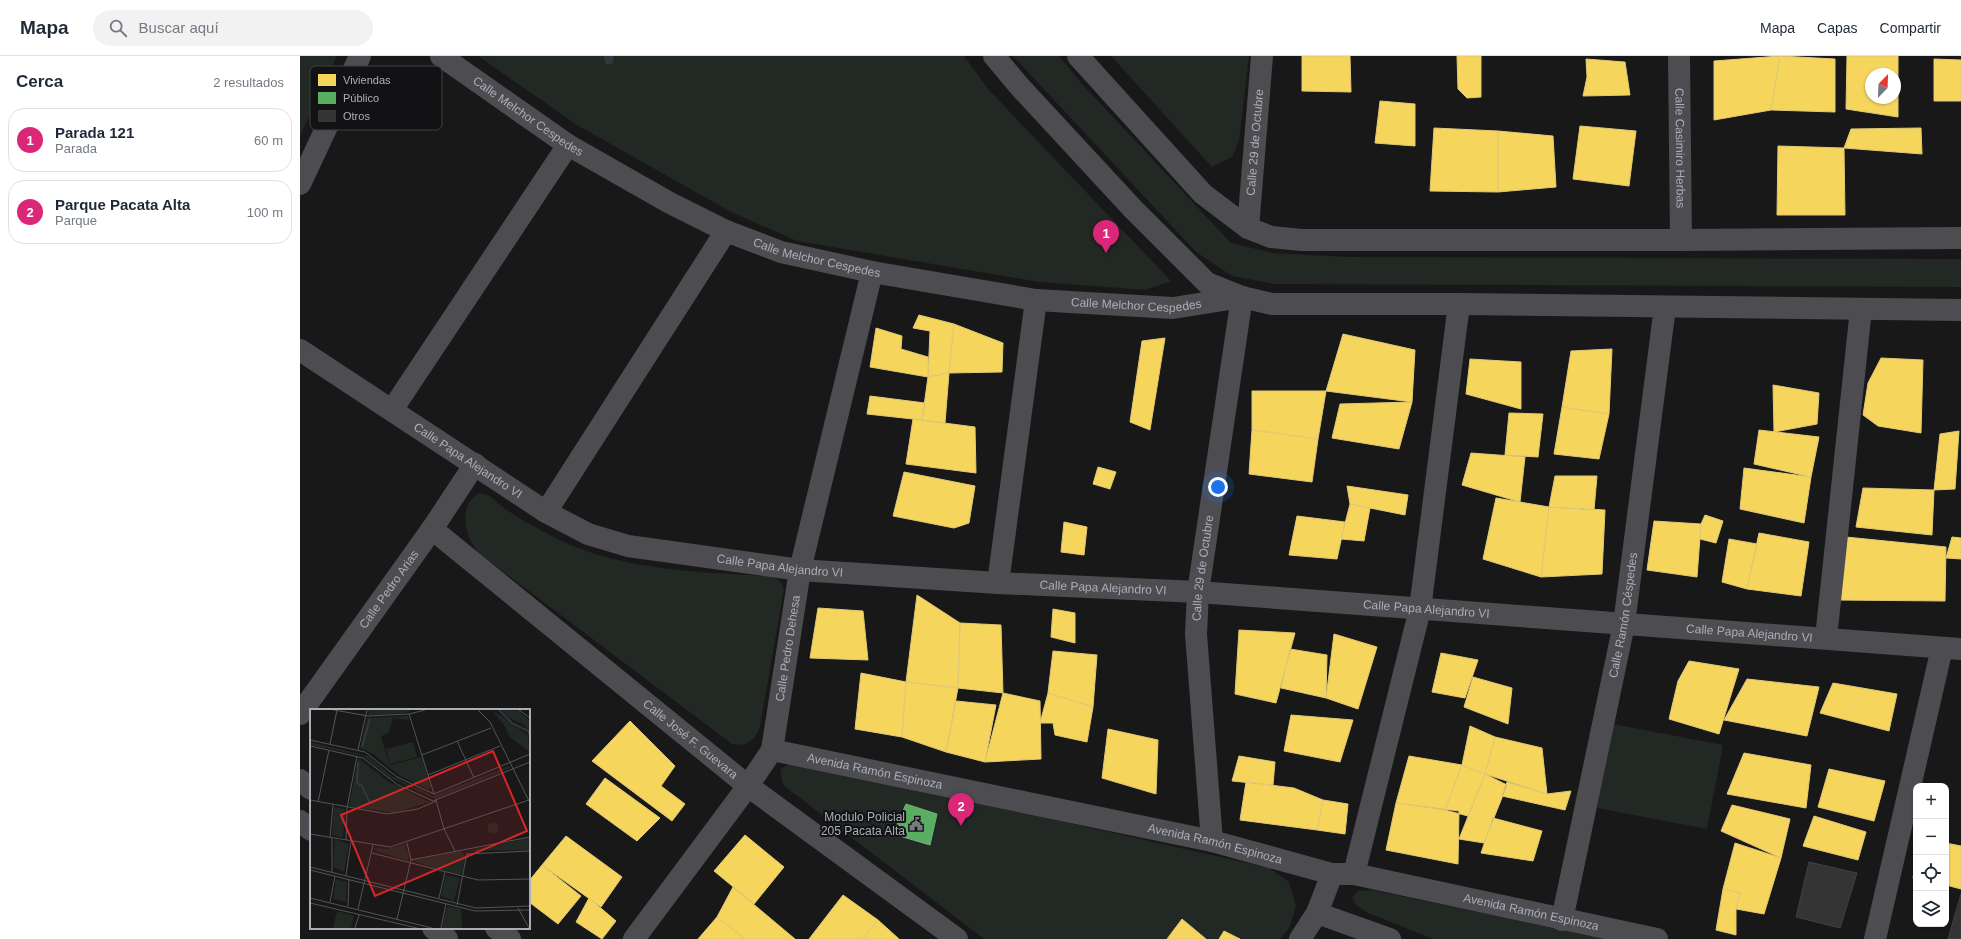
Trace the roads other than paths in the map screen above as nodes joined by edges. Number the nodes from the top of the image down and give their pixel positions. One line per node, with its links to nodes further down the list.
1 (360, 56): 7 (street)
2 (441, 56): 9 (street, Calle Melchor Cespedes)
3 (994, 56): 16 (street)
4 (1078, 56): 11 (street)
5 (1262, 56): 11 (street, Calle 29 de Octubre)
6 (1679, 56): 14 (street, Calle Casimiro Herbas)
7 (355, 66)
8 (325, 130): 10 (street)
9 (568, 145): 12 (street, Calle Melchor Cespedes); 23 (street)
10 (300, 184)
11 (1248, 228): 14 (street)
12 (726, 231): 15 (street, Calle Melchor Cespedes); 25 (street)
13 (1961, 238): 14 (street)
14 (1681, 240)
15 (872, 272): 17 (street, Calle Melchor Cespedes); 27 (street, Calle Pedro Dehesa)
16 (1242, 297): 17 (street, Calle Melchor Cespedes); 18 (street); 29 (street, Calle 29 de Octubre)
17 (1036, 300): 28 (street)
18 (1459, 304): 19 (street); 30 (street)
19 (1665, 307): 20 (street); 31 (street, Calle Ramón Céspedes)
20 (1861, 309): 21 (street); 32 (street)
21 (1961, 310)
22 (300, 350): 23 (street, Calle Papa Alejandro VI)
23 (392, 410): 24 (street, Calle Papa Alejandro VI)
24 (475, 464): 25 (street, Calle Papa Alejandro VI); 26 (street, Calle Pedro Arias)
25 (546, 512): 27 (street, Calle Papa Alejandro VI)
26 (432, 529): 34 (street, Calle Pedro Arias); 37 (street, Calle José F. Guevara)
27 (800, 570): 28 (street, Calle Papa Alejandro VI); 35 (street, Calle Pedro Dehesa)
28 (998, 583): 29 (street, Calle Papa Alejandro VI)
29 (1198, 592): 30 (street, Calle Papa Alejandro VI); 41 (street, Calle 29 de Octubre)
30 (1420, 609): 31 (street, Calle Papa Alejandro VI); 43 (street)
31 (1624, 624): 32 (street, Calle Papa Alejandro VI); 45 (street, Calle Ramón Céspedes)
32 (1826, 638): 33 (street, Calle Papa Alejandro VI)
33 (1952, 648): 55 (street)
34 (300, 714)
35 (772, 750): 37 (street, Calle Pedro Dehesa); 41 (street, Avenida Ramón Espinoza)
36 (300, 780): 38 (street)
37 (748, 786): 50 (street, Calle Pedro Dehesa); 51 (street, Calle José F. Guevara)
38 (310, 788)
39 (300, 821): 40 (street)
40 (310, 829)
41 (1212, 841): 42 (street, Avenida Ramón Espinoza)
42 (1332, 874): 43 (street, Avenida Ramón Espinoza); 44 (street)
43 (1354, 874): 45 (street, Avenida Ramón Espinoza)
44 (1317, 913): 52 (street); 53 (street)
45 (1562, 920): 54 (street, Avenida Ramón Espinoza)
46 (434, 929): 48 (street)
47 (497, 929): 49 (street)
48 (447, 939)
49 (510, 939)
50 (634, 939)
51 (957, 939)
52 (1300, 939)
53 (1390, 939)
54 (1657, 939)
55 (1875, 939)

